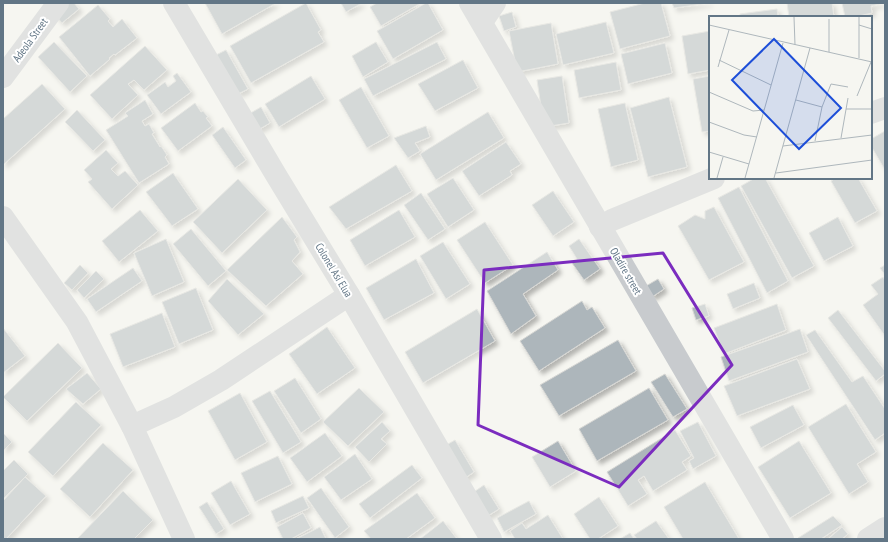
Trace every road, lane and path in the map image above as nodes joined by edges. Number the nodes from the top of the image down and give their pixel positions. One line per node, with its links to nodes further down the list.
1 (58, 3): 6 (street, Adeola Street)
2 (174, 3): 12 (street, Colonel Asi Elua)
3 (470, 3): 5 (street, Oladire street)
4 (495, 3): 5 (street)
5 (482, 22): 11 (street, Oladire street)
6 (3, 77)
7 (885, 108): 8 (street)
8 (872, 113)
9 (712, 179): 11 (street)
10 (3, 217): 13 (street)
11 (600, 226): 17 (street, Oladire street)
12 (349, 295): 13 (street); 16 (street, Colonel Asi Elua)
13 (132, 426): 15 (street)
14 (885, 528): 18 (street)
15 (184, 539)
16 (491, 539)
17 (783, 539)
18 (868, 539)

